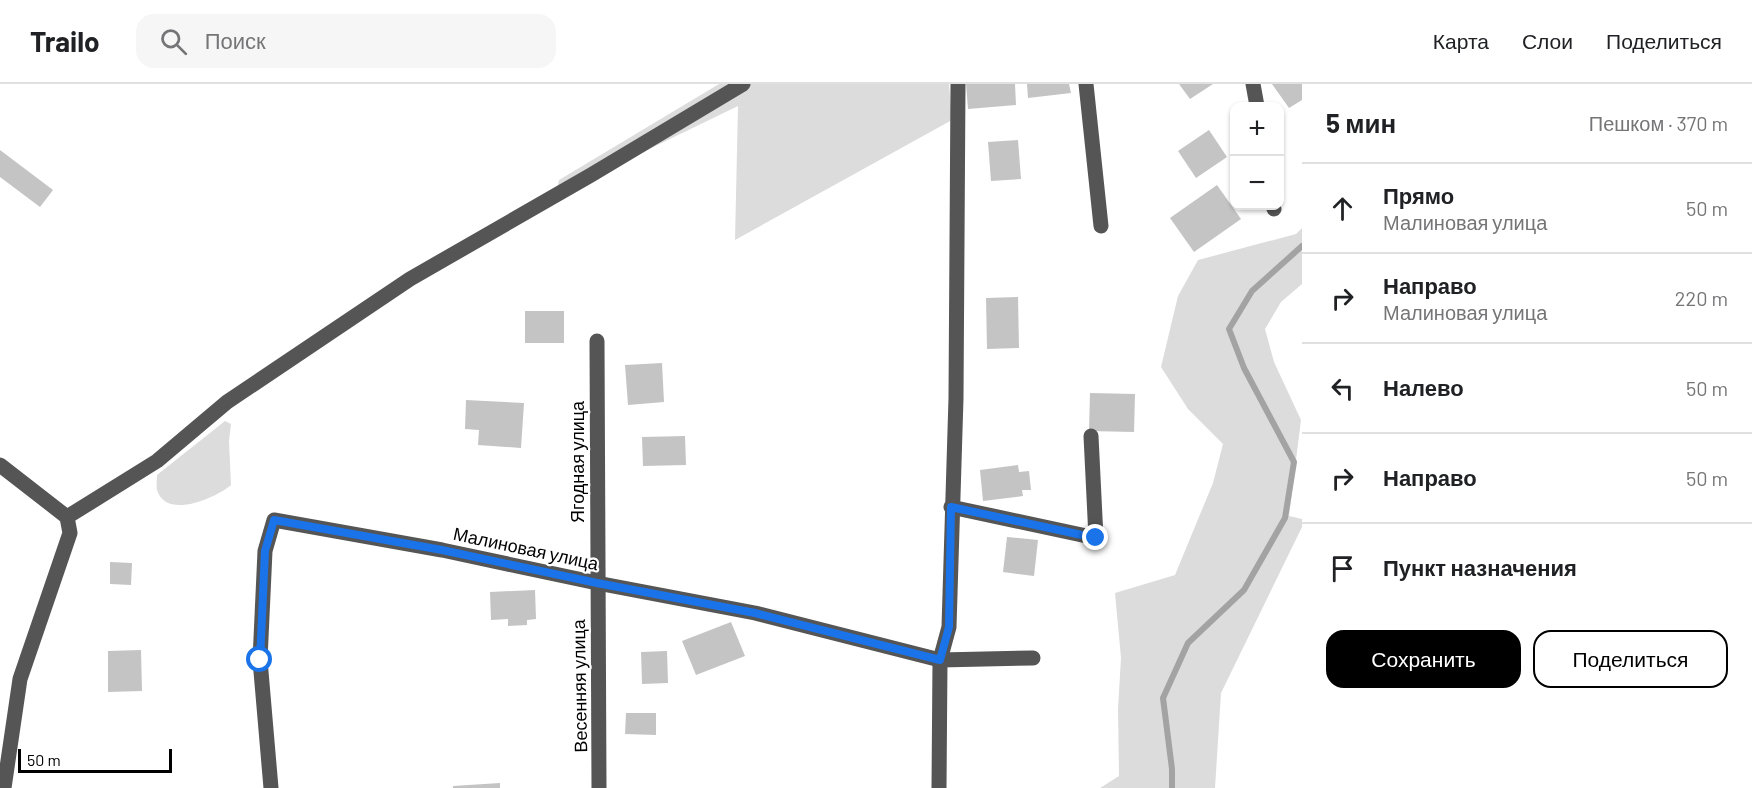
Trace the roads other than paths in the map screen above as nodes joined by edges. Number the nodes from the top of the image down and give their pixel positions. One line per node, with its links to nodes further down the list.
1 (743, 84): 11 (street)
2 (958, 84): 10 (street)
3 (1086, 84): 6 (street)
4 (1253, 84): 5 (street)
5 (1256, 102)
6 (1101, 226)
7 (597, 341): 12 (street, Ягодная улица)
8 (1091, 436): 10 (street)
9 (0, 465): 11 (street)
10 (951, 507): 14 (street)
11 (68, 517): 15 (street)
12 (597, 583): 14 (street, Малиновая улица); 16 (street, Малиновая улица); 17 (street, Весенняя улица)
13 (1033, 658): 14 (street, Малиновая улица)
14 (940, 660): 18 (street)
15 (4, 788)
16 (272, 788)
17 (599, 788)
18 (939, 788)

